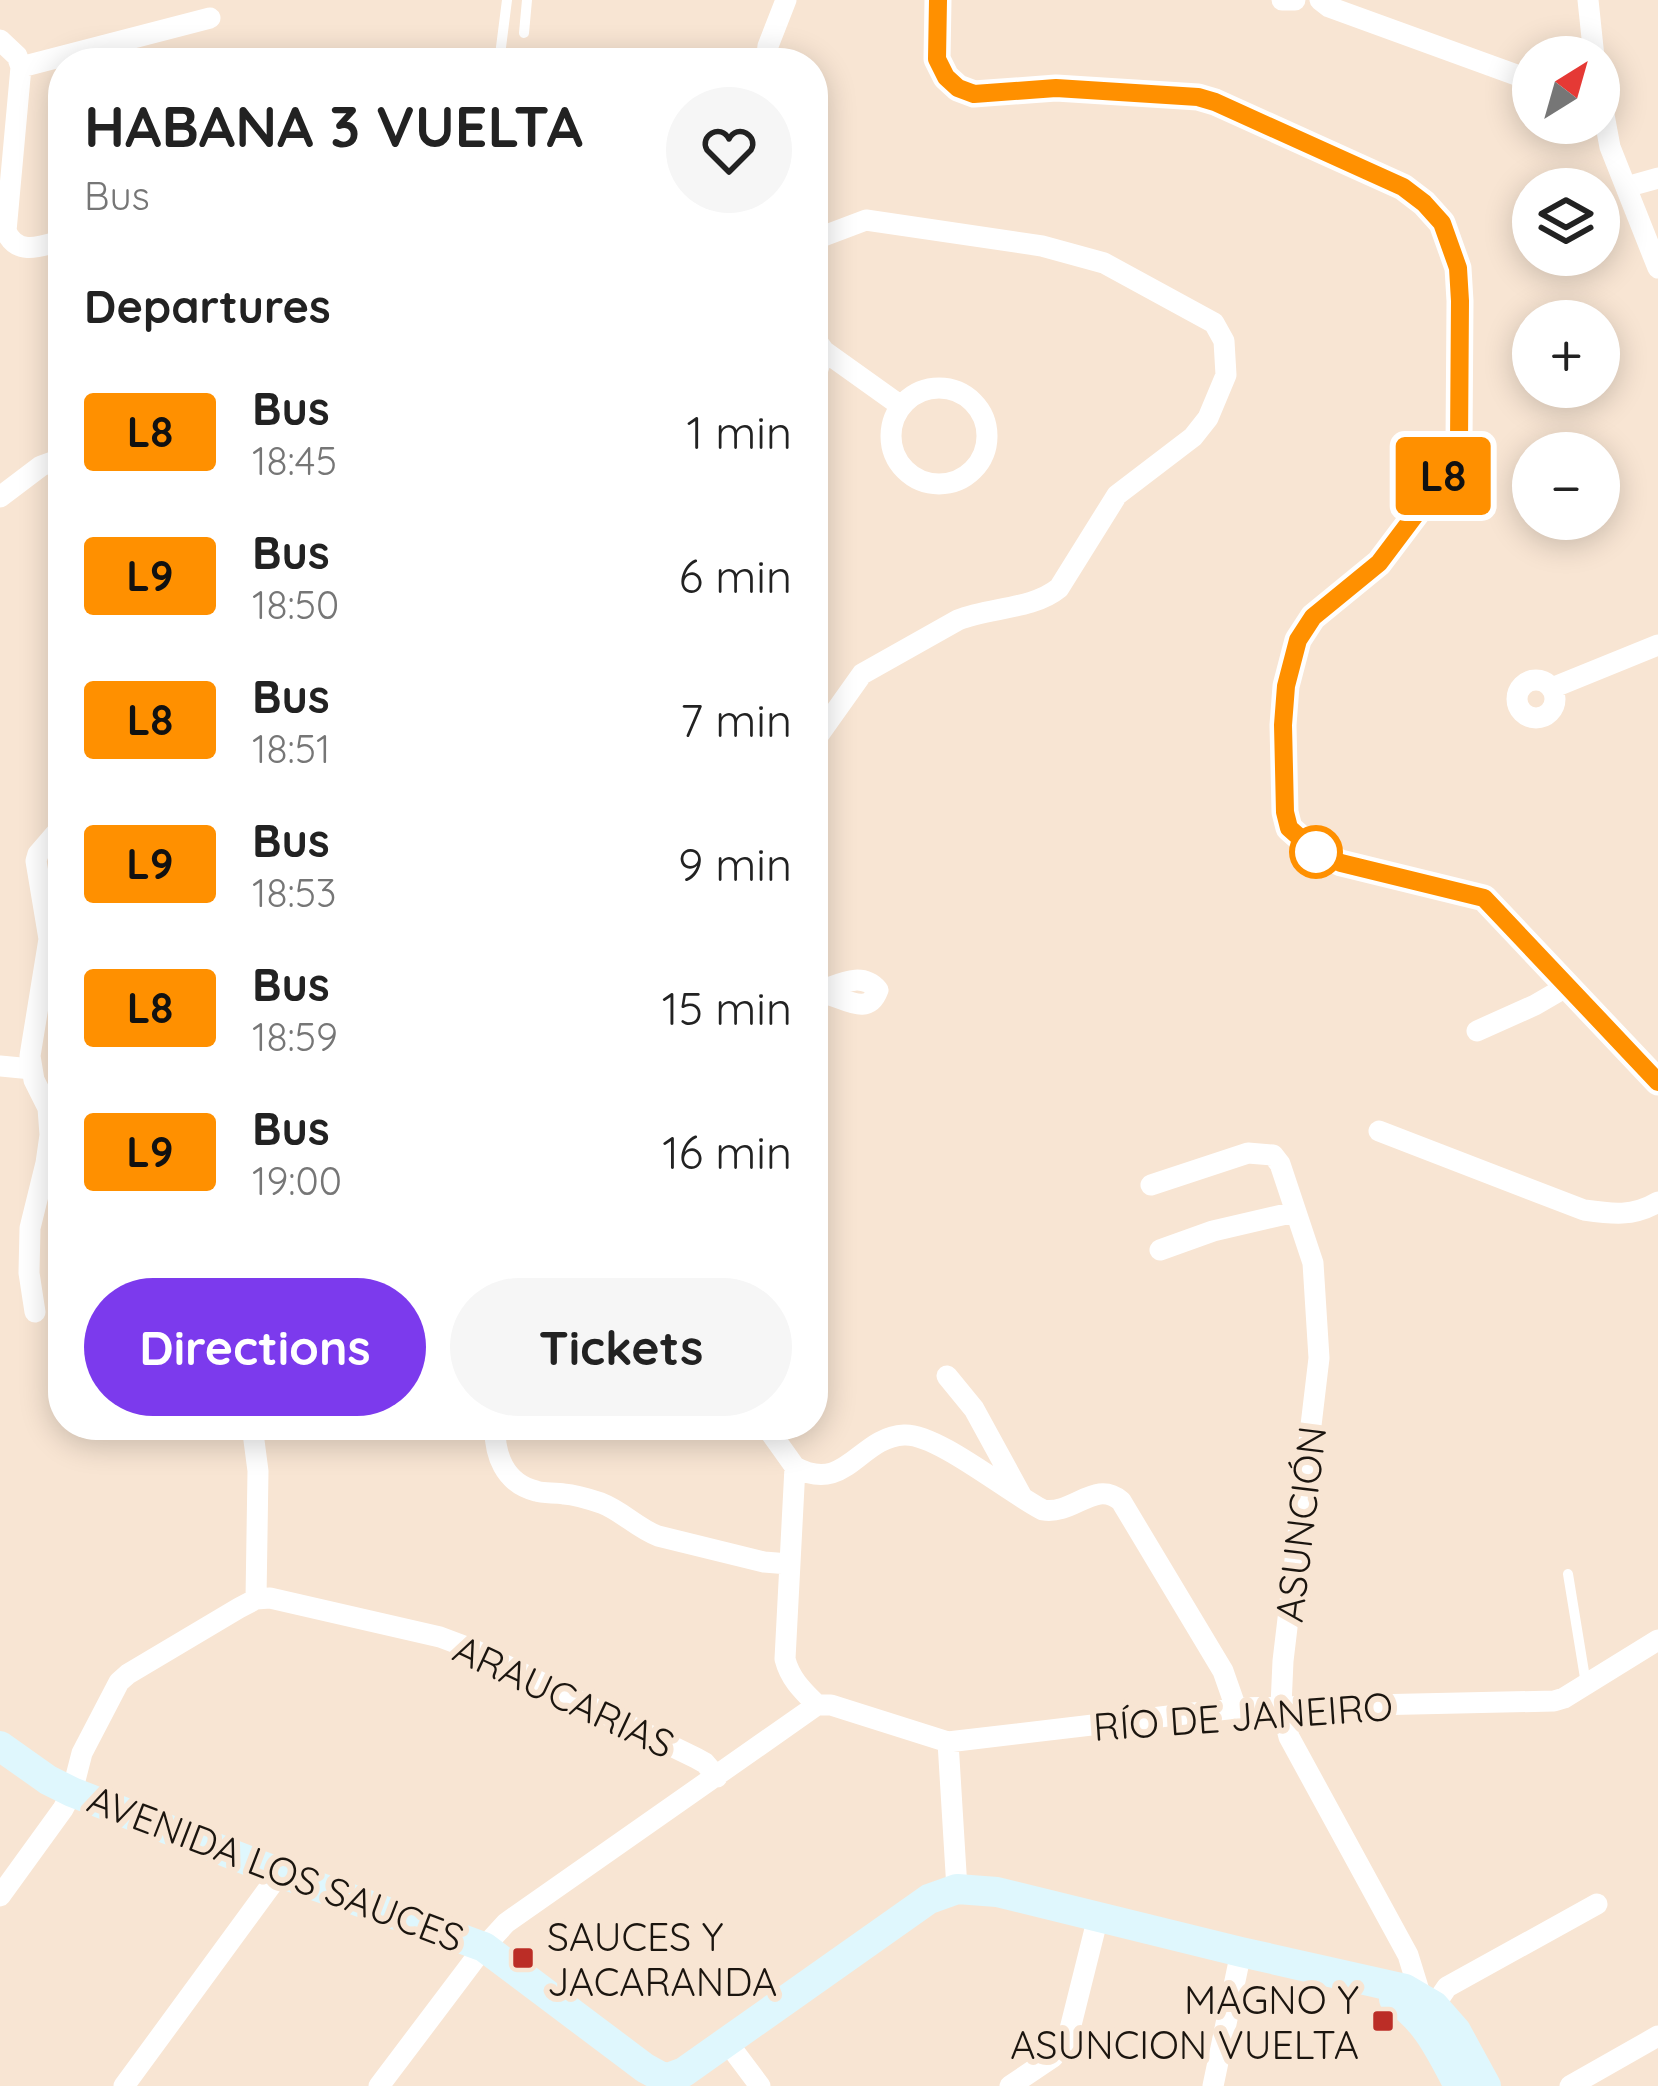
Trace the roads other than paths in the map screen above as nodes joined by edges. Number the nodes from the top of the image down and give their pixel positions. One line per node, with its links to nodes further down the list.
1 (507, 0): 14 (lane)
2 (527, 0): 10 (lane)
3 (786, 0): 15 (street)
4 (938, 0): 35 (street)
5 (1282, 0): 6 (street)
6 (1295, 0)
7 (1320, 0): 18 (street)
8 (1588, 0): 11 (street)
9 (210, 18): 13 (street)
10 (524, 33)
11 (1592, 36)
12 (0, 40): 17 (street)
13 (94, 48)
14 (501, 48)
15 (769, 48)
16 (48, 60): 17 (street)
17 (21, 67): 23 (street)
18 (1512, 73)
19 (1609, 144): 21 (street)
20 (1658, 178): 21 (street)
21 (1626, 188): 24 (street)
22 (828, 234): 31 (street)
23 (48, 245)
24 (1658, 268)
25 (828, 351): 26 (street)
26 (901, 406): 26 (street)
27 (48, 463): 28 (street)
28 (0, 497)
29 (1658, 645): 30 (street)
30 (1552, 688)
31 (828, 721)
32 (48, 842): 33 (street)
33 (48, 933)
34 (48, 945): 38 (street)
35 (1566, 987): 36 (street); 39 (street)
36 (1477, 1031)
37 (0, 1066): 38 (street)
38 (32, 1069): 40 (street)
39 (1658, 1082)
40 (48, 1108)
41 (1379, 1131): 44 (street)
42 (48, 1144): 47 (street)
43 (1150, 1185): 45 (street, ASUNCIÓN)
44 (1658, 1202)
45 (1295, 1212): 46 (street); 60 (street, ASUNCIÓN)
46 (1160, 1250)
47 (35, 1312)
48 (947, 1376): 53 (street)
49 (254, 1440): 56 (street)
50 (494, 1440): 54 (street)
51 (776, 1440): 52 (street)
52 (795, 1467): 53 (street); 54 (street)
53 (1024, 1501): 61 (street)
54 (789, 1564): 59 (street)
55 (1568, 1574): 58 (lane)
56 (256, 1599): 64 (street, ARAUCARIAS); 65 (street)
57 (1658, 1640): 58 (street, RÍO DE JANEIRO)
58 (1586, 1684): 60 (street, RÍO DE JANEIRO)
59 (818, 1705): 62 (street, RÍO DE JANEIRO); 64 (street)
60 (1282, 1706): 61 (street, RÍO DE JANEIRO); 74 (street, ASUNCIÓN)
61 (1236, 1708): 62 (street, RÍO DE JANEIRO)
62 (948, 1742): 67 (street)
63 (0, 1746): 65 (main road, AVENIDA LOS SAUCES)
64 (717, 1777): 71 (street)
65 (72, 1792): 66 (main road, AVENIDA LOS SAUCES); 68 (street)
66 (280, 1874): 71 (main road, AVENIDA LOS SAUCES); 78 (street)
67 (957, 1889): 70 (main road); 76 (main road)
68 (0, 1896)
69 (1597, 1904): 74 (street)
70 (1098, 1917): 72 (main road); 81 (street)
71 (484, 1946): 77 (main road, AVENIDA LOS SAUCES); 79 (street)
72 (1241, 1952): 73 (main road); 82 (street)
73 (1340, 1974): 74 (main road); 83 (main road)
74 (1428, 2001): 84 (main road, ASUNCIÓN)
75 (1658, 2036): 85 (street)
76 (727, 2042): 77 (main road); 80 (street)
77 (668, 2084)
78 (124, 2086)
79 (379, 2086)
80 (760, 2086)
81 (1010, 2086)
82 (1213, 2086)
83 (1459, 2086)
84 (1486, 2086)
85 (1570, 2086)

